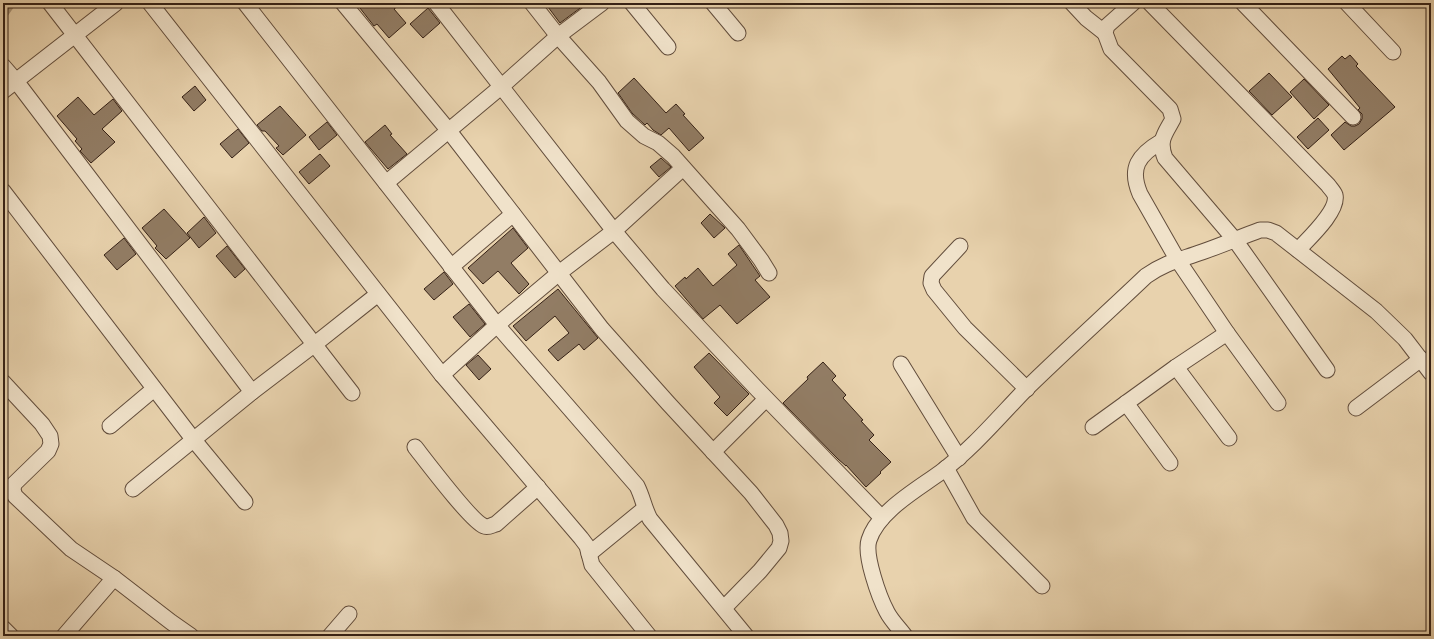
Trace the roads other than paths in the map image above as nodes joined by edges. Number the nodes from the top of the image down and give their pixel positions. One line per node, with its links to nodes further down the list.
1 (50, 3): 18 (street)
2 (116, 3): 18 (street)
3 (150, 3): 41 (street)
4 (245, 3): 30 (street)
5 (343, 3): 27 (street)
6 (436, 3): 24 (street)
7 (532, 3): 19 (street)
8 (602, 3): 19 (street)
9 (632, 3): 20 (street)
10 (713, 3): 16 (street)
11 (1072, 3): 17 (street)
12 (1133, 3): 17 (street)
13 (1150, 3): 36 (street)
14 (1243, 3): 26 (street)
15 (1347, 3): 21 (street)
16 (738, 32)
17 (1105, 33): 28 (street)
18 (76, 34): 23 (street); 44 (street)
19 (558, 36): 24 (street); 29 (street)
20 (668, 47)
21 (1393, 52)
22 (3, 66): 23 (street)
23 (16, 81): 25 (street); 54 (street)
24 (502, 86): 27 (street); 33 (street)
25 (3, 91)
26 (1353, 117)
27 (448, 131): 30 (street); 32 (street)
28 (1162, 141): 34 (street); 37 (street)
29 (683, 168): 33 (street); 40 (street)
30 (386, 183): 38 (street)
31 (3, 191): 52 (street)
32 (513, 214): 38 (street); 39 (street)
33 (614, 231): 39 (street); 56 (street)
34 (1234, 240): 36 (street); 37 (street); 48 (street)
35 (960, 246): 53 (street)
36 (1298, 250): 45 (street)
37 (1177, 259): 43 (street); 53 (street)
38 (451, 267): 42 (street)
39 (559, 273): 42 (street); 65 (street)
40 (769, 273)
41 (378, 294): 44 (street); 50 (street)
42 (497, 325): 50 (street); 72 (street)
43 (1227, 333): 47 (street); 58 (street)
44 (315, 344): 54 (street); 55 (street)
45 (1421, 359): 49 (street); 59 (street)
46 (900, 364): 66 (street)
47 (1176, 367): 57 (street); 62 (street)
48 (1327, 370)
49 (1431, 373)
50 (442, 375): 69 (street)
51 (3, 382): 75 (street)
52 (154, 389): 60 (street); 63 (street)
53 (1027, 389): 66 (street)
54 (252, 392): 63 (street)
55 (352, 393)
56 (766, 399): 65 (street); 73 (street)
57 (1126, 403): 61 (street); 67 (street)
58 (1278, 403)
59 (1356, 408)
60 (110, 426)
61 (1093, 427)
62 (1229, 438)
63 (193, 439): 70 (street); 71 (street)
64 (415, 447): 69 (street)
65 (713, 452): 77 (street)
66 (959, 458): 68 (street)
67 (1170, 463)
68 (946, 468): 73 (street); 76 (street)
69 (538, 487): 74 (street)
70 (133, 489)
71 (245, 502)
72 (644, 509): 74 (street); 77 (street)
73 (882, 518): 86 (street)
74 (589, 554): 84 (street)
75 (114, 578): 81 (street); 82 (street)
76 (1042, 586)
77 (724, 608): 85 (street)
78 (349, 614): 83 (street)
79 (3, 628): 80 (street)
80 (11, 636)
81 (64, 636)
82 (191, 636)
83 (330, 636)
84 (649, 636)
85 (746, 636)
86 (905, 636)

